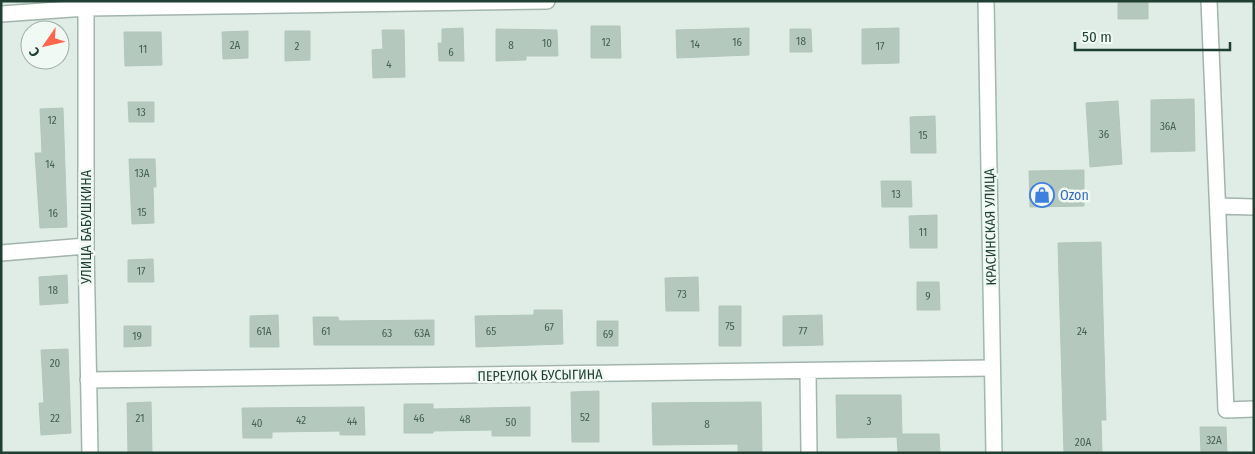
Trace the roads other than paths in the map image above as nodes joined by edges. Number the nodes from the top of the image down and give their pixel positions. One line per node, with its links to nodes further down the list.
1 (547, 1): 4 (street)
2 (986, 1): 10 (street, КРАСИНСКАЯ УЛИЦА)
3 (1209, 1): 6 (street)
4 (86, 5): 5 (street); 8 (street, УЛИЦА БАБУШКИНА)
5 (1, 14)
6 (1218, 206): 7 (street); 13 (street)
7 (1254, 207)
8 (86, 246): 9 (street); 12 (street, УЛИЦА БАБУШКИНА)
9 (1, 253)
10 (992, 368): 11 (street, ПЕРЕУЛОК БУСЫГИНА); 16 (street, КРАСИНСКАЯ УЛИЦА)
11 (808, 372): 12 (street, ПЕРЕУЛОК БУСЫГИНА); 15 (street)
12 (88, 380): 14 (street, УЛИЦА БАБУШКИНА)
13 (1254, 409)
14 (90, 453)
15 (809, 453)
16 (994, 453)

